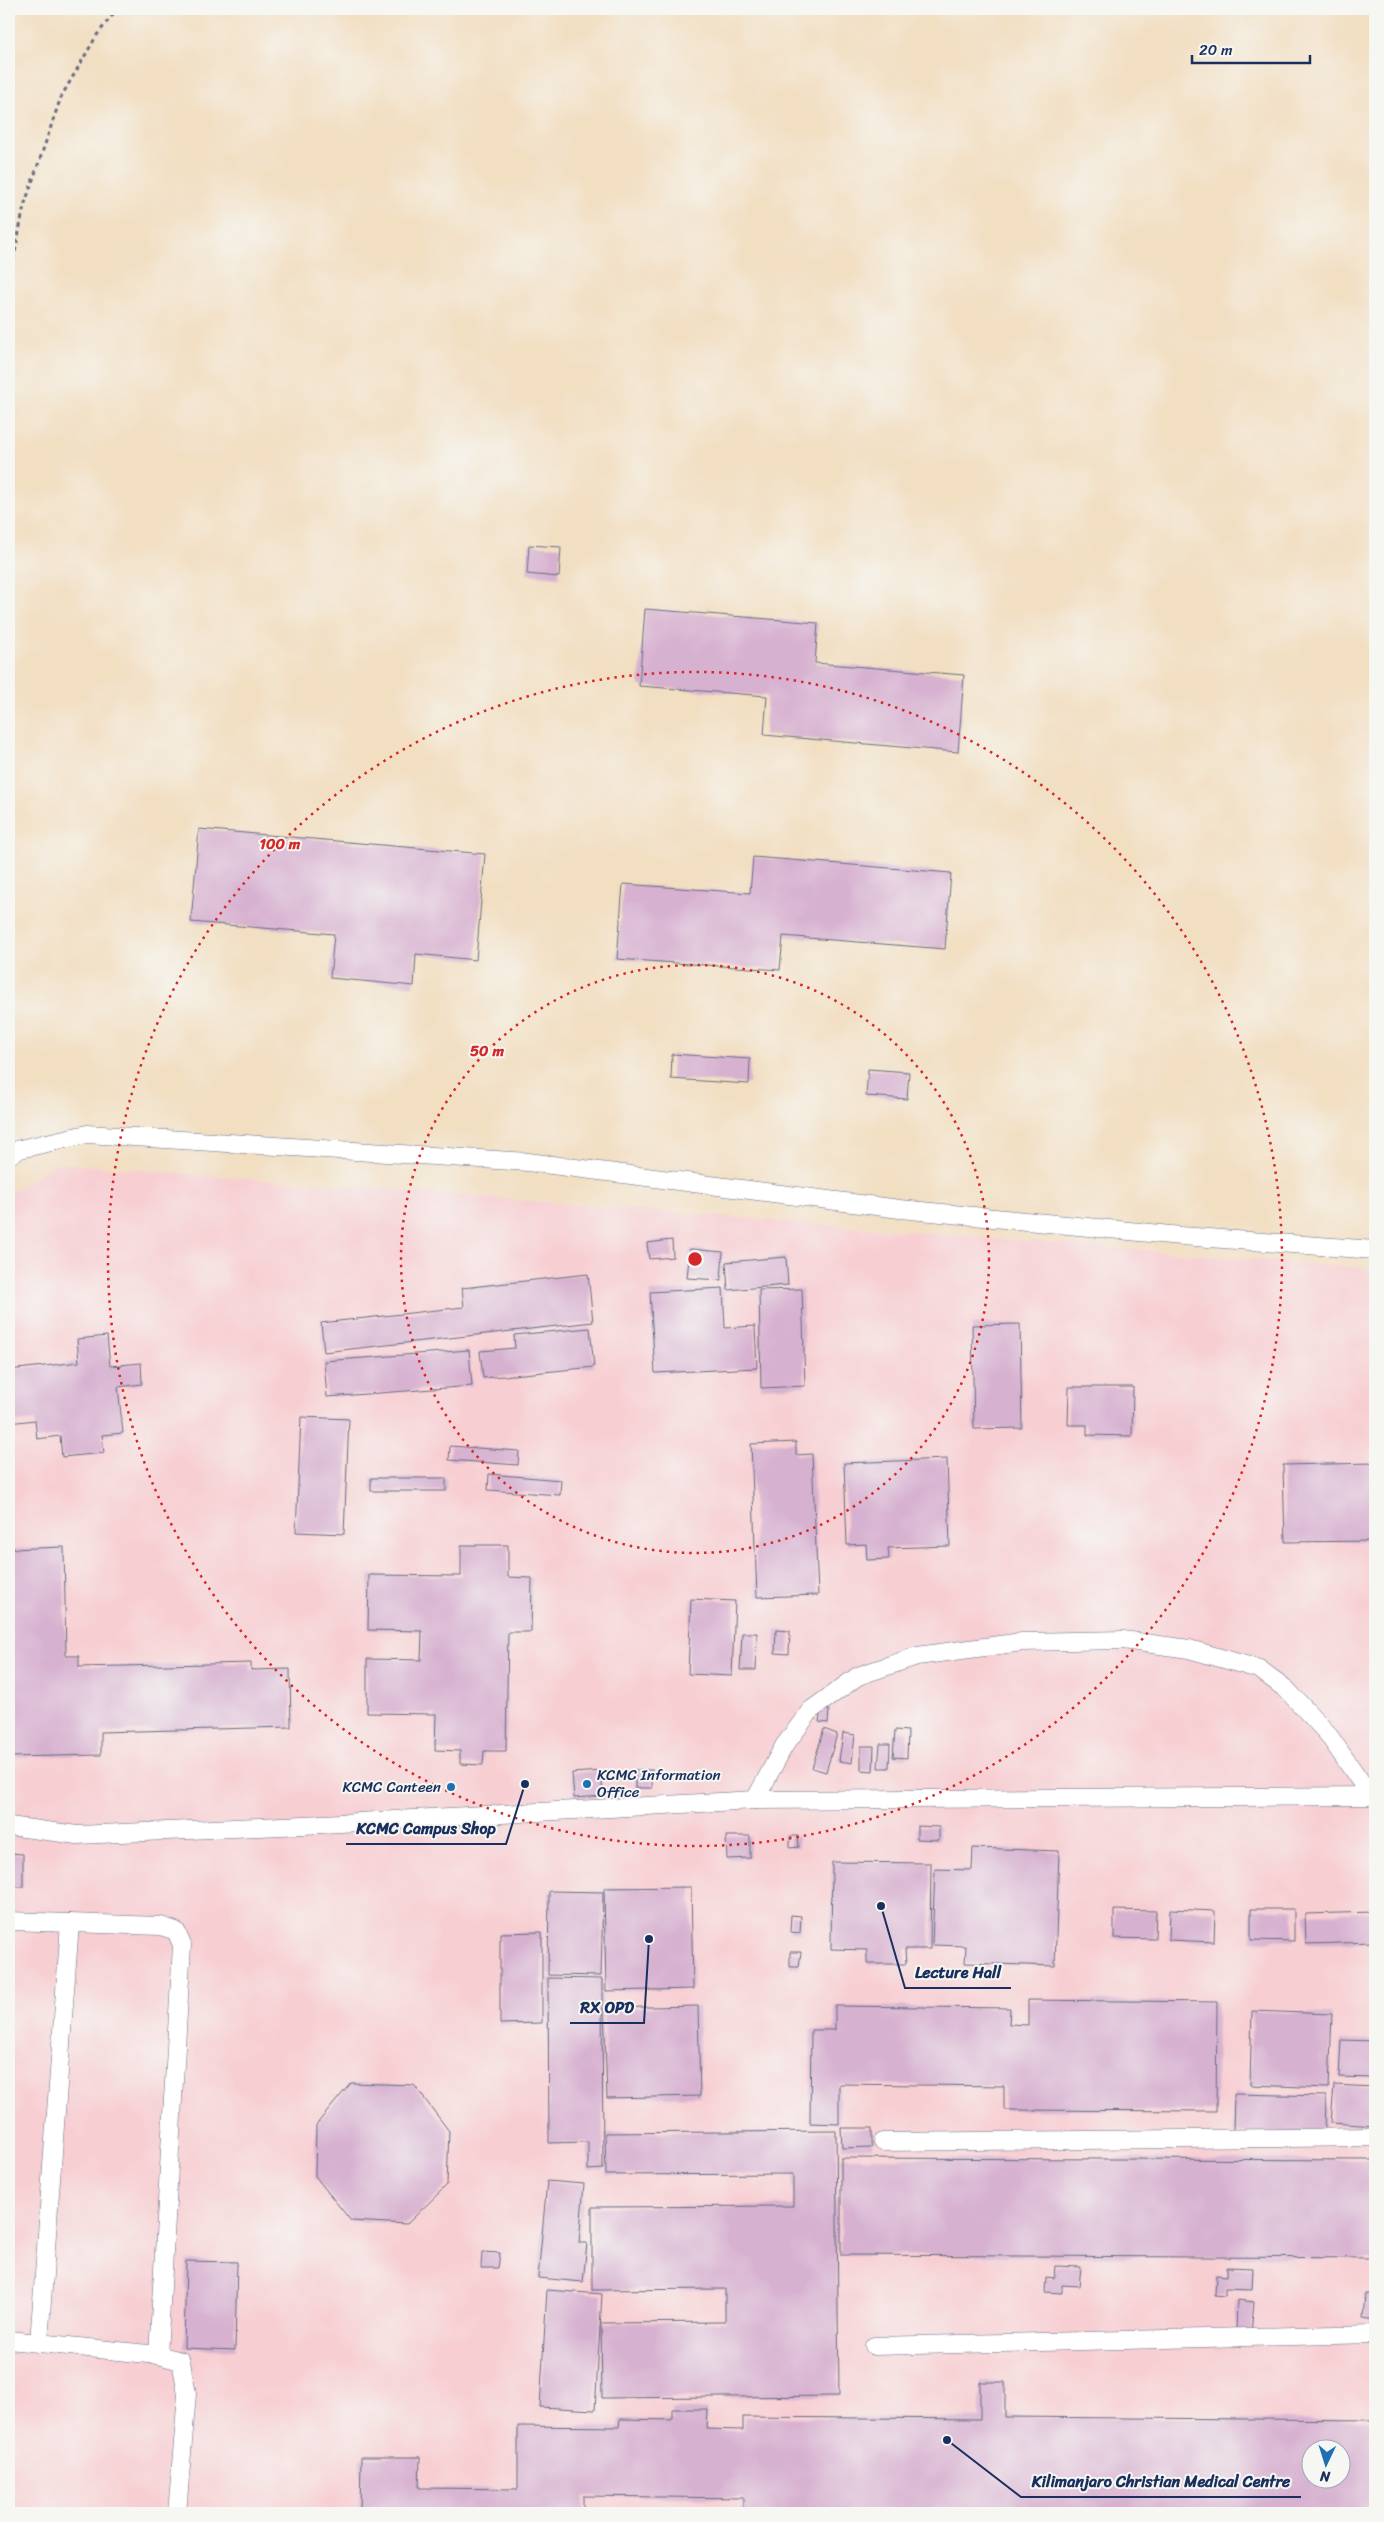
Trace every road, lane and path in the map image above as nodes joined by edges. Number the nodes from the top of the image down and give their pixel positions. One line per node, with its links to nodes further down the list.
1 (117, 9): 2 (path)
2 (9, 283)
3 (9, 1155): 4 (lane)
4 (1375, 1250)
5 (1373, 1795): 6 (lane); 6 (lane)
6 (755, 1800): 7 (lane)
7 (9, 1826)
8 (9, 1921): 9 (lane)
9 (70, 1923): 14 (lane); 16 (lane)
10 (1375, 2137): 11 (lane)
11 (883, 2142)
12 (1375, 2334): 15 (lane)
13 (9, 2340): 14 (lane)
14 (39, 2342): 16 (lane)
15 (874, 2346)
16 (158, 2355): 17 (lane)
17 (177, 2513)

